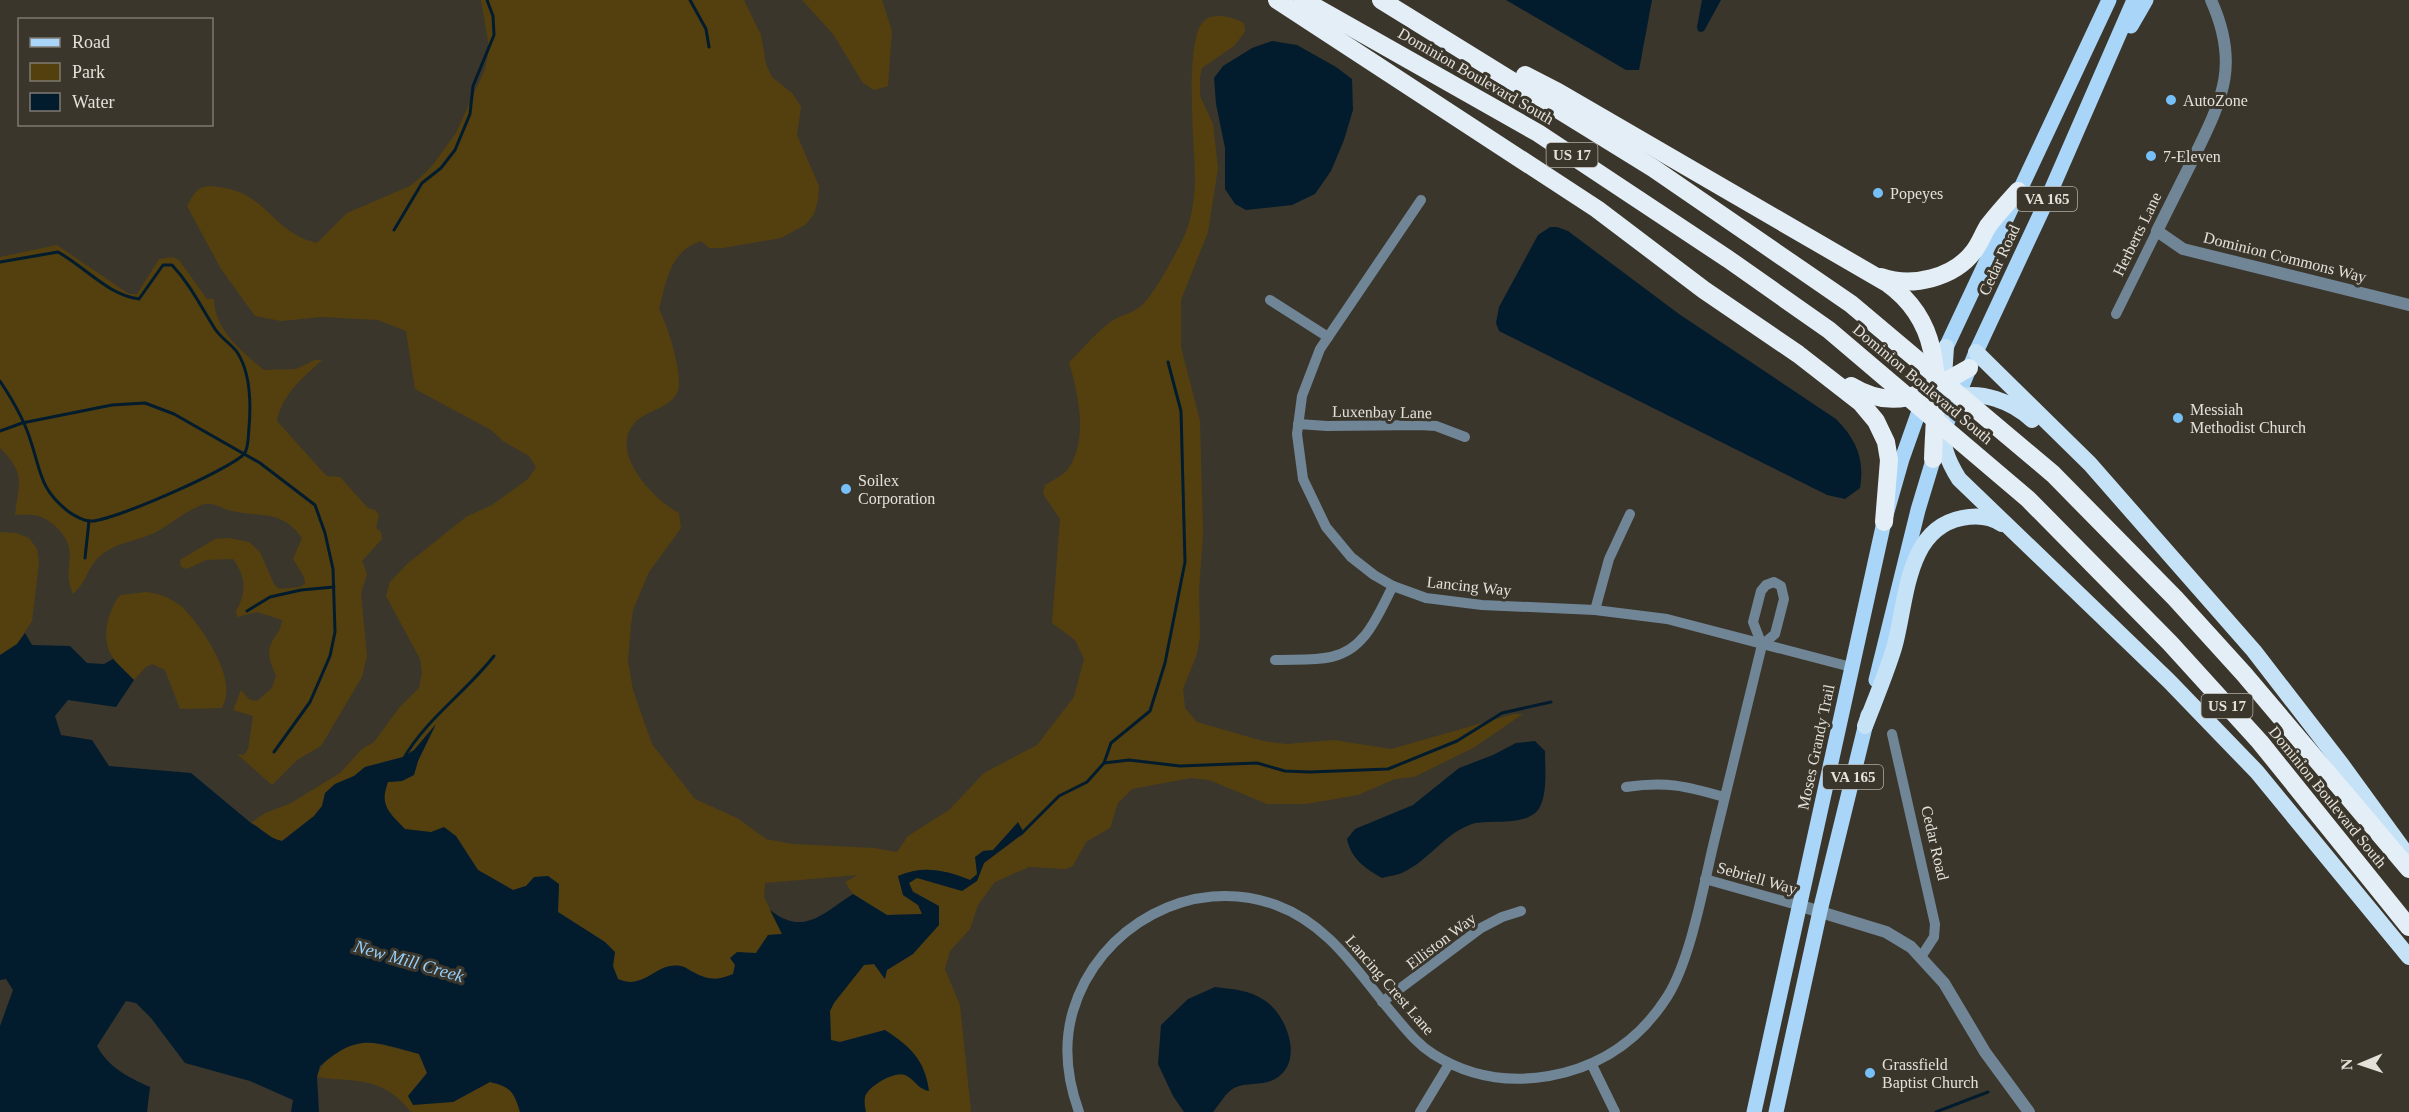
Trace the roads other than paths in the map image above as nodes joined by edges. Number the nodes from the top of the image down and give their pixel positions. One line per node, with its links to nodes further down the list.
1 (1277, 0): 19 (highway)
2 (1303, 0): 46 (highway, Dominion Boulevard South / US 17)
3 (1381, 0): 8 (highway, Dominion Boulevard South / US 17)
4 (2109, 0): 10 (main road, Cedar Road / VA 165)
5 (2134, 0): 9 (main road, Cedar Road / VA 165)
6 (2146, 0): 9 (main road)
7 (2211, 0): 12 (street, Herberts Lane)
8 (1423, 24): 13 (highway); 41 (highway, Dominion Boulevard South / US 17)
9 (2109, 61): 20 (main road, Cedar Road / VA 165)
10 (2018, 190): 13 (highway); 18 (main road, Cedar Road / VA 165)
11 (1421, 200): 17 (street, Lancing Way)
12 (2157, 231): 15 (street, Dominion Commons Way); 16 (street, Herberts Lane)
13 (1865, 271): 21 (highway)
14 (1270, 300): 17 (street)
15 (2409, 305)
16 (2116, 314)
17 (1328, 337): 23 (street, Lancing Way)
18 (1946, 347): 21 (highway)
19 (1798, 354): 21 (highway); 28 (highway)
20 (1972, 360): 21 (highway); 29 (highway)
21 (1939, 391): 22 (highway); 24 (highway); 26 (highway); 29 (highway)
22 (1917, 415): 28 (main road, Moses Grandy Trail / VA 165)
23 (1298, 424): 25 (street, Luxenbay Lane); 31 (street, Lancing Way)
24 (1941, 436): 26 (main road, VA 165); 30 (highway)
25 (1465, 437)
26 (1933, 459): 36 (main road, VA 165)
27 (1630, 514): 32 (street)
28 (1884, 522): 35 (main road, Moses Grandy Trail / VA 165)
29 (2145, 528): 40 (highway)
30 (2010, 529): 36 (highway); 48 (highway)
31 (1393, 586): 32 (street, Lancing Way); 34 (street)
32 (1595, 610): 33 (street, Lancing Way)
33 (1762, 645): 33 (street); 35 (street, Lancing Way); 39 (street, Lancing Crest Lane)
34 (1275, 660)
35 (1851, 667): 43 (main road, Moses Grandy Trail / VA 165)
36 (1865, 726): 45 (main road, VA 165)
37 (1892, 734): 47 (street, Cedar Road)
38 (1626, 787): 39 (street)
39 (1724, 797): 42 (street, Lancing Crest Lane)
40 (2409, 857)
41 (2409, 869)
42 (1705, 879): 43 (street, Sebriell Way); 51 (street, Lancing Crest Lane)
43 (1801, 906): 45 (street); 55 (main road, Moses Grandy Trail / VA 165)
44 (1521, 911): 49 (street, Elliston Way)
45 (1820, 911): 47 (street); 56 (main road, VA 165)
46 (2409, 927)
47 (1921, 957): 57 (street)
48 (2409, 957)
49 (1382, 1002): 50 (street, Lancing Crest Lane); 52 (street, Lancing Crest Lane)
50 (1449, 1064): 51 (street, Lancing Crest Lane); 53 (street)
51 (1592, 1065): 54 (street)
52 (1079, 1112)
53 (1420, 1112)
54 (1615, 1112)
55 (1754, 1112)
56 (1776, 1112)
57 (2029, 1112)

